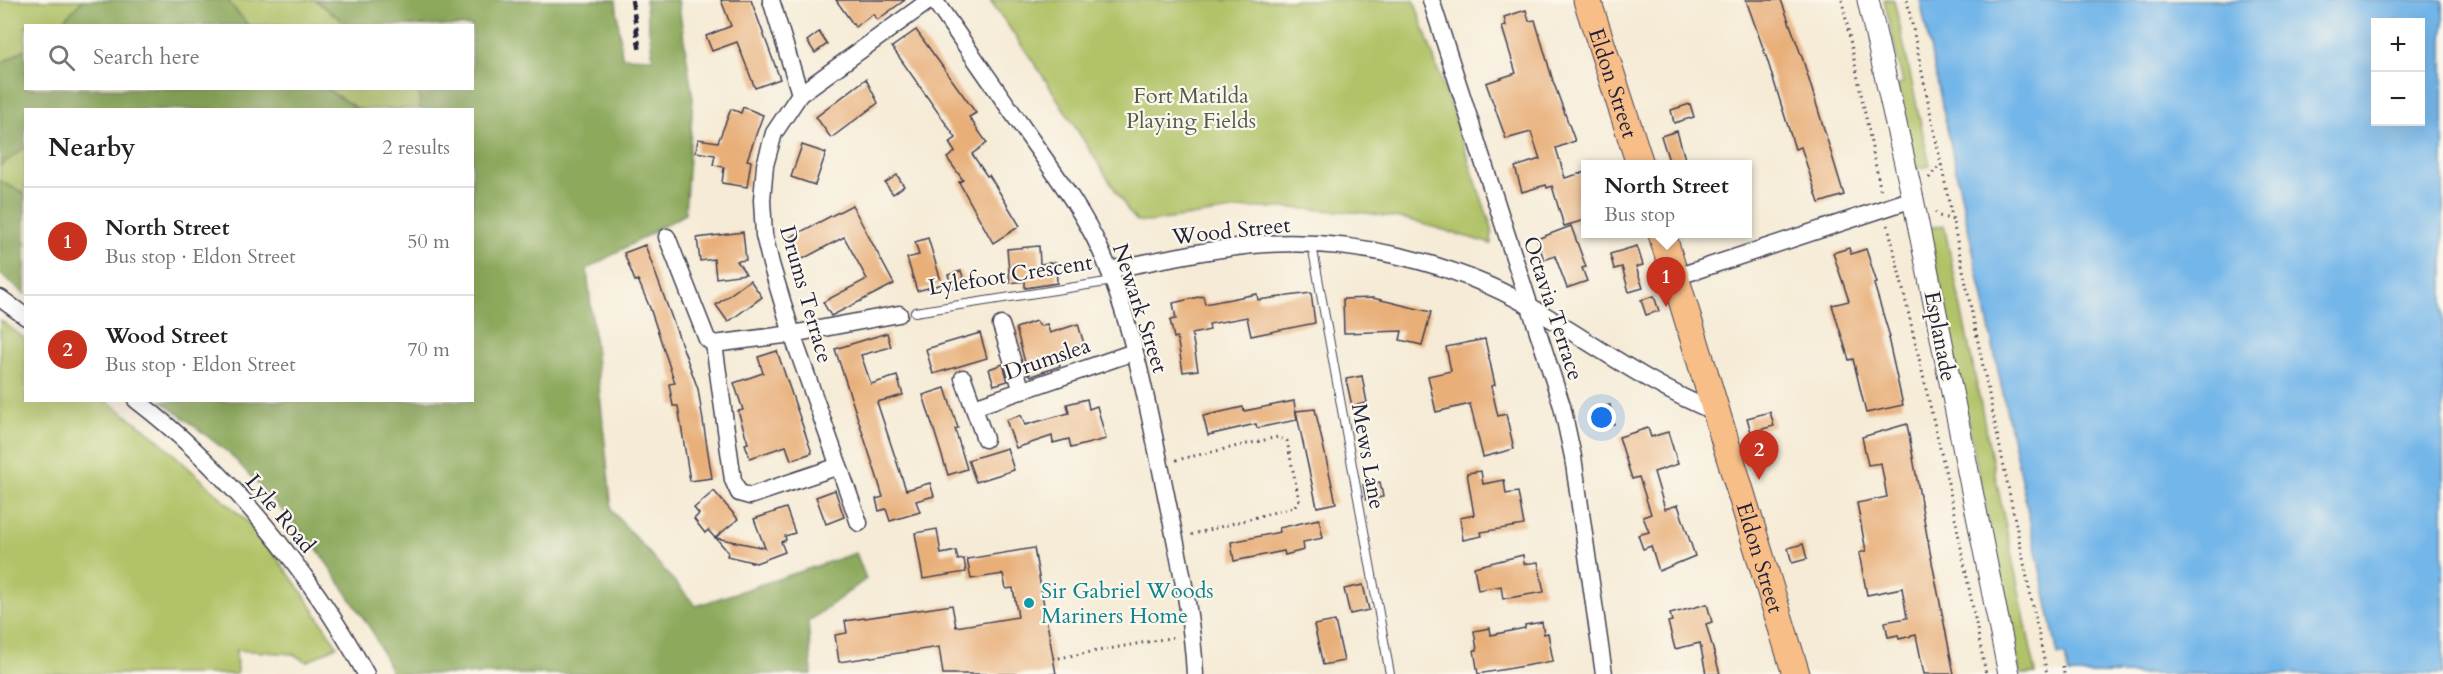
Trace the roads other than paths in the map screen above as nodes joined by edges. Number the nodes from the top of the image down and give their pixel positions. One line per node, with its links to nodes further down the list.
1 (771, 0): 6 (street)
2 (932, 0): 6 (street, Drums Terrace); 12 (street, Newark Street)
3 (1431, 0): 15 (street, Octavia Terrace)
4 (1587, 0): 7 (main road, Eldon Street)
5 (1868, 0): 8 (street, Esplanade)
6 (800, 94): 19 (street, Drums Terrace)
7 (1638, 160)
8 (1922, 203): 13 (street); 35 (street, Esplanade)
9 (667, 237): 20 (street)
10 (1663, 238): 13 (main road, Eldon Street)
11 (1312, 245): 12 (street, Wood Street); 15 (street, Wood Street); 32 (lane, Mews Lane)
12 (1111, 275): 16 (lane, Lylefoot Crescent); 21 (street, Newark Street)
13 (1676, 277): 26 (main road, Eldon Street)
14 (0, 298): 17 (street)
15 (1531, 307): 26 (street, Wood Street); 33 (street, Octavia Terrace)
16 (907, 313): 19 (street, Lylefoot Crescent)
17 (24, 316)
18 (1001, 325): 23 (street)
19 (792, 334): 20 (street, Lylefoot Crescent); 28 (street, Drums Terrace)
20 (714, 344): 28 (street)
21 (1134, 352): 23 (street, Drumslea); 31 (street, Newark Street)
22 (963, 378): 25 (street)
23 (1022, 391): 25 (street, Drumslea)
24 (138, 402): 30 (street, Lyle Road)
25 (974, 407): 27 (street)
26 (1716, 412): 34 (main road, Eldon Street)
27 (985, 439)
28 (839, 466): 29 (street, Drums Terrace)
29 (859, 523)
30 (366, 674)
31 (1195, 674)
32 (1390, 674)
33 (1604, 674)
34 (1796, 674)
35 (2008, 674)

